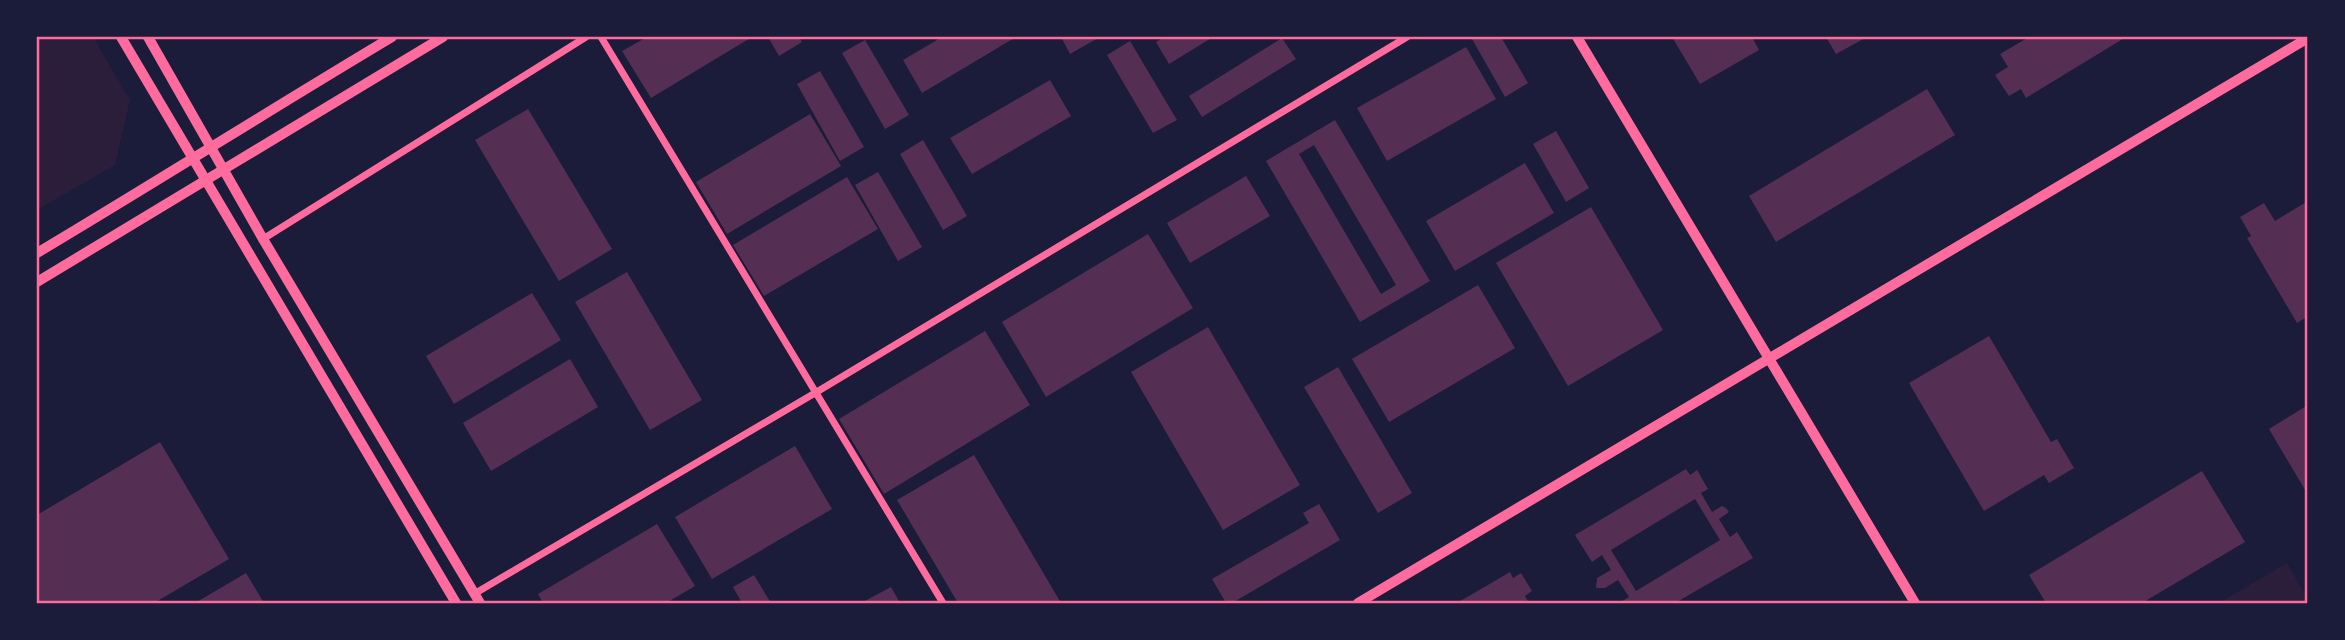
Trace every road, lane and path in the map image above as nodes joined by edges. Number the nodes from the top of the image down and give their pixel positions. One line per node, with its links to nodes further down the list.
1 (121, 37): 11 (street)
2 (148, 37): 10 (street)
3 (392, 37): 10 (main road)
4 (443, 37): 12 (main road)
5 (586, 37): 14 (street)
6 (601, 37): 18 (street)
7 (1407, 37): 18 (street)
8 (1577, 37): 17 (street)
9 (2308, 38): 17 (street)
10 (211, 149): 11 (main road); 12 (street)
11 (194, 160): 13 (street); 15 (main road)
12 (224, 171): 13 (main road); 14 (street)
13 (207, 181): 16 (main road); 20 (street)
14 (263, 239): 19 (street)
15 (37, 253)
16 (37, 282)
17 (1770, 359): 22 (street); 23 (street)
18 (815, 394): 19 (street); 21 (street)
19 (477, 598)
20 (456, 603)
21 (943, 603)
22 (1358, 603)
23 (1915, 603)

